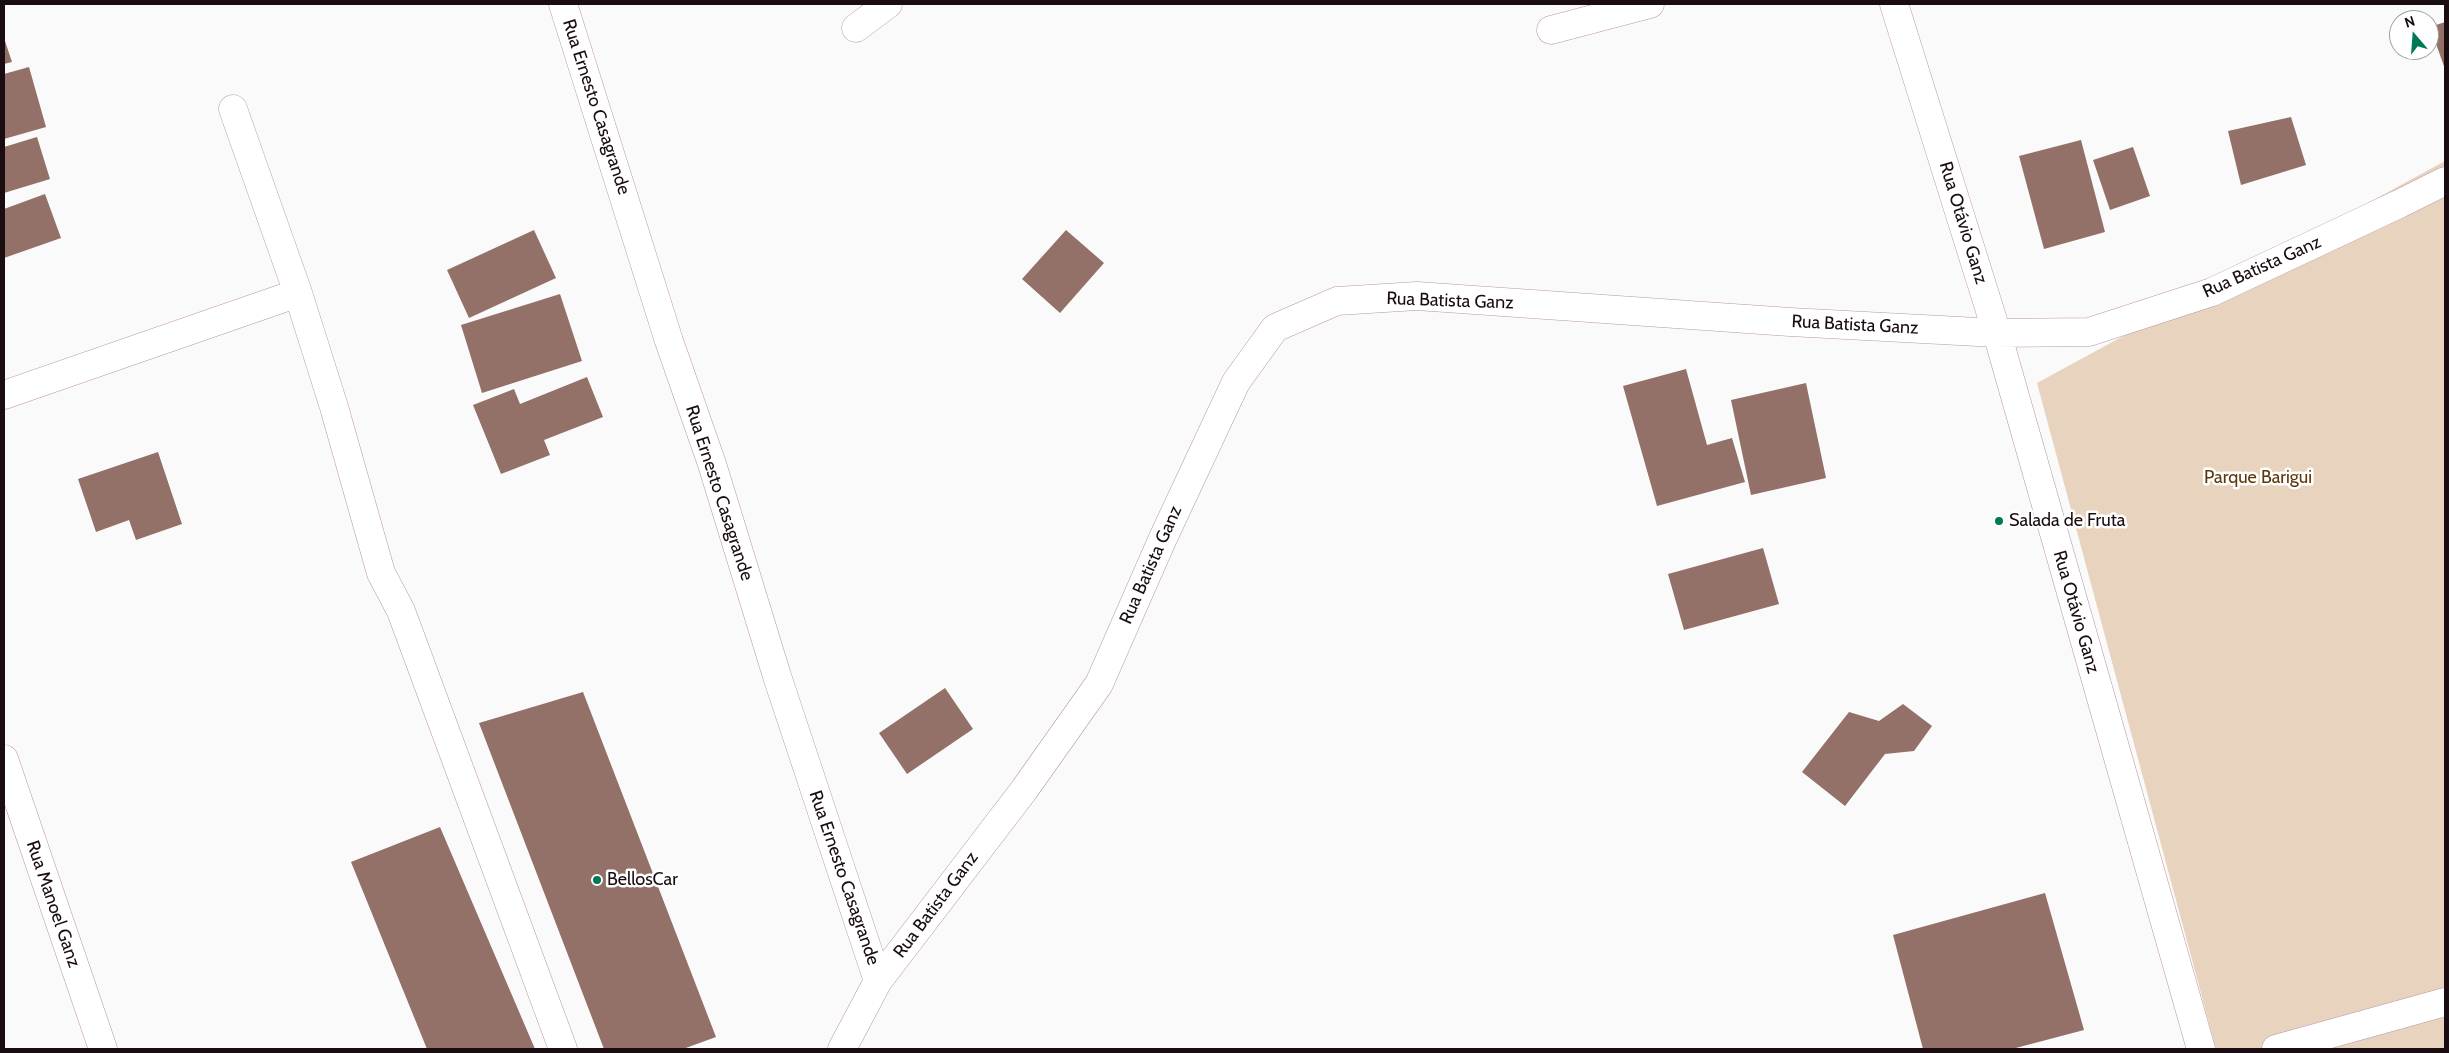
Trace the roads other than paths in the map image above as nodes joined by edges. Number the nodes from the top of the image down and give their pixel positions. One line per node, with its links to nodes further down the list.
1 (563, 4): 13 (street, Rua Ernesto Casagrande)
2 (888, 4): 5 (street)
3 (1650, 4): 6 (street)
4 (1894, 4): 10 (street, Rua Otávio Ganz)
5 (856, 28)
6 (1551, 30)
7 (233, 110): 9 (street)
8 (2445, 181): 10 (street, Rua Batista Ganz)
9 (298, 293): 11 (street); 17 (street)
10 (1997, 333): 13 (street, Rua Batista Ganz); 19 (street, Rua Otávio Ganz)
11 (4, 395)
12 (4, 759): 16 (street, Rua Manoel Ganz)
13 (878, 981): 18 (street, Rua Batista Ganz)
14 (2445, 1002): 15 (street)
15 (2332, 1042): 20 (street)
16 (103, 1049)
17 (563, 1049)
18 (842, 1049)
19 (2201, 1049)
20 (2276, 1049)

